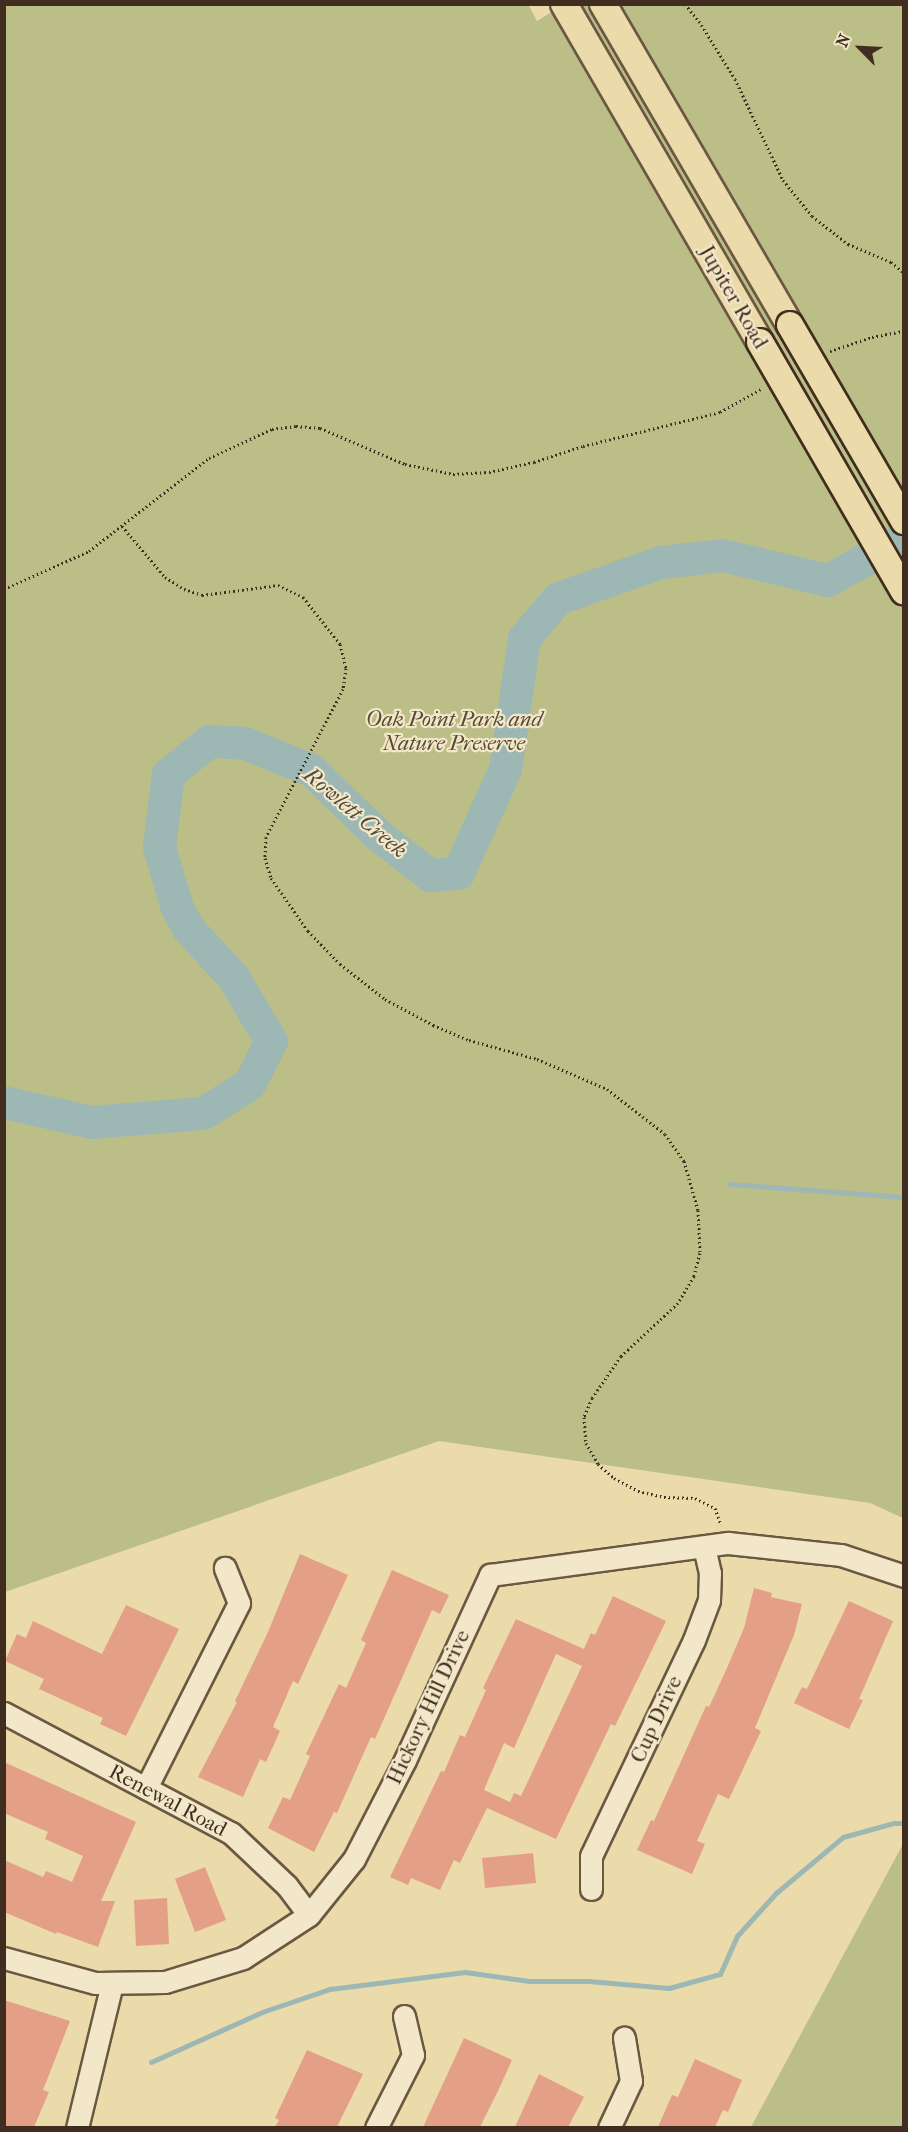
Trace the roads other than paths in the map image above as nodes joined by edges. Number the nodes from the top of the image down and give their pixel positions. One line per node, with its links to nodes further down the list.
1 (564, 4): 4 (main road, Jupiter Road, bridge)
2 (603, 4): 3 (main road, Jupiter Road, bridge)
3 (903, 521)
4 (903, 591)
5 (704, 1547): 7 (street, Hickory Hill Drive); 10 (street, Cup Drive); 11 (street, Hickory Hill Drive)
6 (225, 1568): 9 (street)
7 (903, 1576)
8 (4, 1713): 9 (street, Renewal Road)
9 (146, 1788): 11 (street, Renewal Road)
10 (591, 1889)
11 (309, 1915): 13 (street, Hickory Hill Drive)
12 (4, 1958): 13 (street, Hickory Hill Drive)
13 (112, 1983): 16 (street)
14 (404, 2016): 17 (street)
15 (624, 2038): 18 (street)
16 (78, 2127)
17 (376, 2127)
18 (609, 2127)

